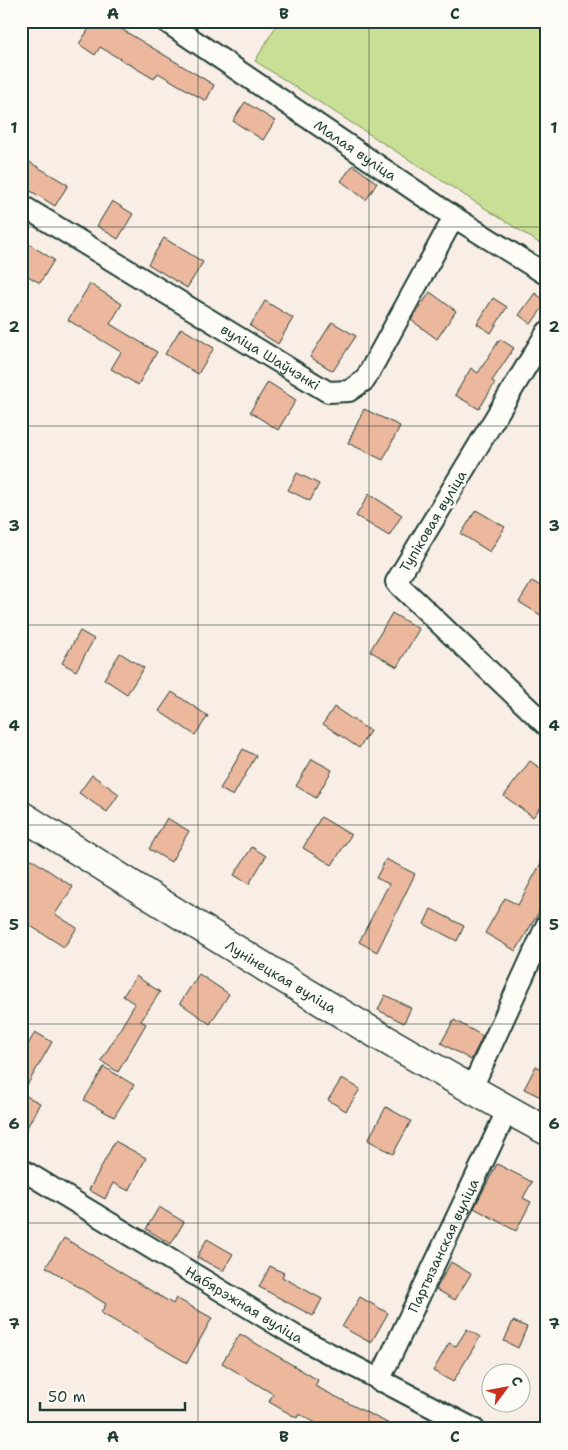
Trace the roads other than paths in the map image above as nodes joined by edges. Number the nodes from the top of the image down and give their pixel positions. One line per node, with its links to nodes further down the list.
1 (165, 21): 3 (street, Малая вуліца)
2 (21, 205): 3 (street, вуліца Шаўчэнкі)
3 (454, 217): 4 (street, Малая вуліца)
4 (547, 275)
5 (547, 332): 6 (street, Тупіковая вуліца)
6 (547, 726)
7 (21, 815): 9 (main road, Лунінецкая вуліца)
8 (547, 924): 9 (street)
9 (471, 1090): 10 (main road, Лунінецкая вуліца)
10 (508, 1110): 11 (main road, Лунінецкая вуліца); 13 (street, Партызанская вуліца)
11 (547, 1130)
12 (21, 1169): 13 (street, Набярэжная вуліца)
13 (379, 1381): 14 (street, Набярэжная вуліца)
14 (474, 1429)

